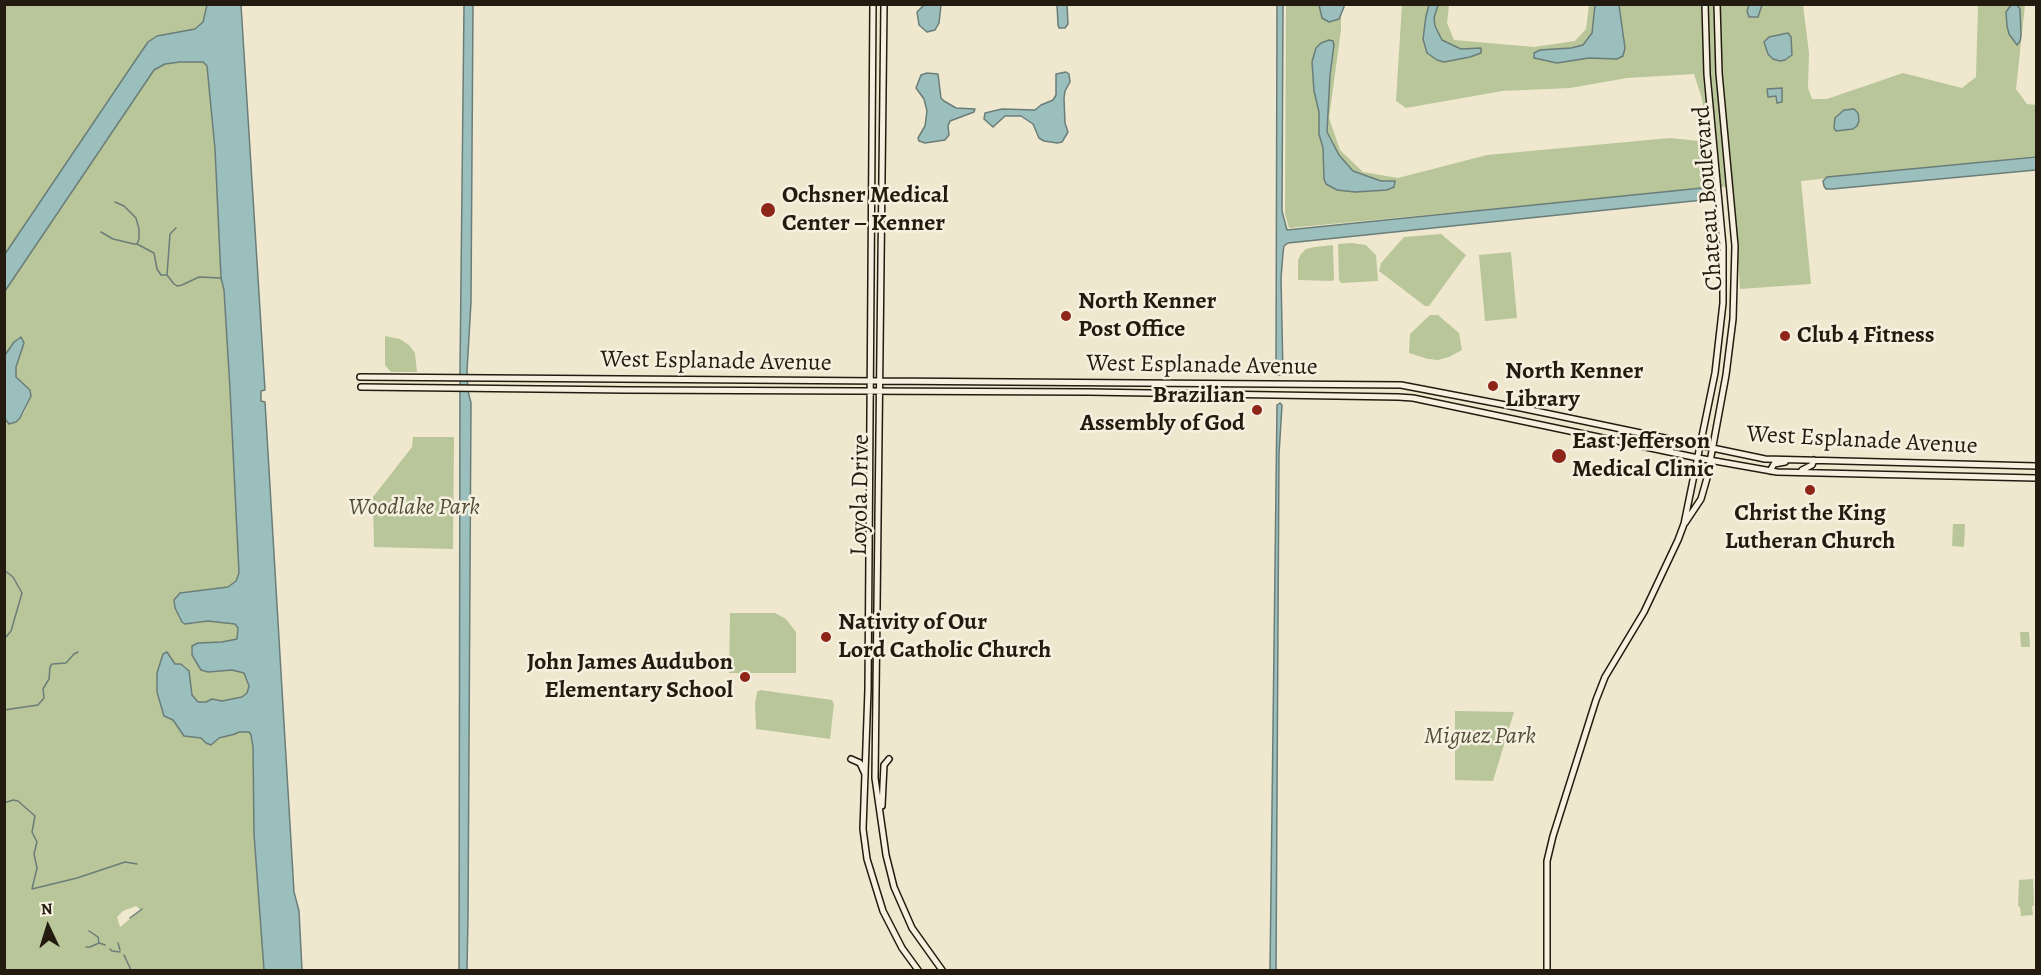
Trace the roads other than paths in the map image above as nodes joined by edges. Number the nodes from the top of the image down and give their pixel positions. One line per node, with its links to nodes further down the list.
1 (873, 4): 5 (main road, Loyola Drive)
2 (884, 4): 6 (main road, Loyola Drive)
3 (1705, 4): 8 (main road, Chateau Boulevard)
4 (1717, 4): 7 (main road, Chateau Boulevard)
5 (873, 30): 6 (main road); 11 (main road, Loyola Drive)
6 (883, 30): 12 (main road, Loyola Drive)
7 (1719, 73): 8 (main road); 9 (main road, Chateau Boulevard)
8 (1707, 74): 10 (main road, Chateau Boulevard)
9 (1729, 181): 10 (main road); 14 (main road, Chateau Boulevard)
10 (1718, 182): 13 (main road, Chateau Boulevard)
11 (871, 184): 12 (main road); 20 (main road, Loyola Drive)
12 (882, 184): 21 (main road, Loyola Drive)
13 (1723, 288): 14 (main road); 15 (main road, Chateau Boulevard)
14 (1735, 288): 16 (main road, Chateau Boulevard)
15 (1723, 303): 16 (main road); 17 (main road, Chateau Boulevard)
16 (1734, 303): 18 (main road, Chateau Boulevard)
17 (1715, 373): 18 (main road); 48 (main road, Chateau Boulevard)
18 (1726, 375): 50 (main road, Chateau Boulevard)
19 (360, 377): 20 (main road, West Esplanade Avenue)
20 (871, 382): 21 (main road, West Esplanade Avenue); 29 (main road, Loyola Drive)
21 (880, 382): 22 (main road, West Esplanade Avenue); 30 (main road, Loyola Drive)
22 (946, 382): 23 (main road, West Esplanade Avenue); 31 (main road)
23 (992, 382): 24 (main road, West Esplanade Avenue); 32 (main road)
24 (1039, 382): 25 (main road, West Esplanade Avenue); 33 (main road)
25 (1088, 383): 26 (main road, West Esplanade Avenue); 34 (main road)
26 (1342, 385): 27 (main road, West Esplanade Avenue); 35 (main road)
27 (1388, 385): 36 (main road); 39 (main road, West Esplanade Avenue)
28 (361, 387): 29 (main road, West Esplanade Avenue)
29 (871, 391): 30 (main road, West Esplanade Avenue); 37 (main road, Loyola Drive)
30 (880, 391): 31 (main road, West Esplanade Avenue); 38 (main road, Loyola Drive)
31 (946, 392): 32 (main road, West Esplanade Avenue)
32 (992, 392): 33 (main road, West Esplanade Avenue)
33 (1039, 392): 34 (main road, West Esplanade Avenue)
34 (1088, 392): 35 (main road, West Esplanade Avenue)
35 (1347, 396): 36 (main road, West Esplanade Avenue)
36 (1380, 397): 41 (main road, West Esplanade Avenue)
37 (870, 410): 38 (main road); 70 (main road, Loyola Drive)
38 (880, 410): 71 (main road, Loyola Drive)
39 (1547, 413): 40 (main road, West Esplanade Avenue); 41 (main road)
40 (1568, 418): 42 (main road); 43 (main road, West Esplanade Avenue)
41 (1542, 426): 42 (main road, West Esplanade Avenue)
42 (1568, 431): 45 (main road, West Esplanade Avenue)
43 (1642, 433): 44 (main road, West Esplanade Avenue); 45 (main road)
44 (1659, 437): 46 (main road, West Esplanade Avenue); 47 (main road)
45 (1613, 440): 47 (main road, West Esplanade Avenue)
46 (1677, 441): 48 (main road, West Esplanade Avenue); 49 (main road)
47 (1641, 446): 49 (main road, West Esplanade Avenue)
48 (1701, 446): 50 (main road, West Esplanade Avenue); 51 (main road, Chateau Boulevard)
49 (1652, 448): 51 (main road, West Esplanade Avenue)
50 (1712, 448): 52 (main road, West Esplanade Avenue); 54 (main road, Chateau Boulevard)
51 (1698, 458): 54 (main road, West Esplanade Avenue); 65 (main road, Chateau Boulevard)
52 (1765, 459): 53 (main road, West Esplanade Avenue); 58 (main road)
53 (1799, 459): 55 (main road, West Esplanade Avenue); 60 (main road)
54 (1709, 460): 58 (main road, West Esplanade Avenue); 66 (main road, Chateau Boulevard)
55 (1814, 460): 56 (main road, West Esplanade Avenue); 61 (main road)
56 (1937, 463): 57 (main road, West Esplanade Avenue); 62 (main road)
57 (2002, 465): 59 (main road, West Esplanade Avenue); 63 (main road)
58 (1741, 466): 60 (main road, West Esplanade Avenue)
59 (2037, 466)
60 (1770, 471): 61 (main road, West Esplanade Avenue)
61 (1785, 472): 62 (main road, West Esplanade Avenue)
62 (1937, 476): 63 (main road, West Esplanade Avenue)
63 (1972, 476): 64 (main road, West Esplanade Avenue)
64 (2037, 478)
65 (1689, 496): 66 (main road); 67 (main road, Chateau Boulevard)
66 (1701, 499): 67 (main road, Chateau Boulevard)
67 (1684, 524): 74 (main road, Chateau Boulevard)
68 (851, 759): 70 (main road)
69 (889, 759): 71 (main road)
70 (866, 779): 72 (main road, Loyola Drive)
71 (880, 814): 73 (main road, Loyola Drive)
72 (918, 970)
73 (942, 970)
74 (1547, 970)

